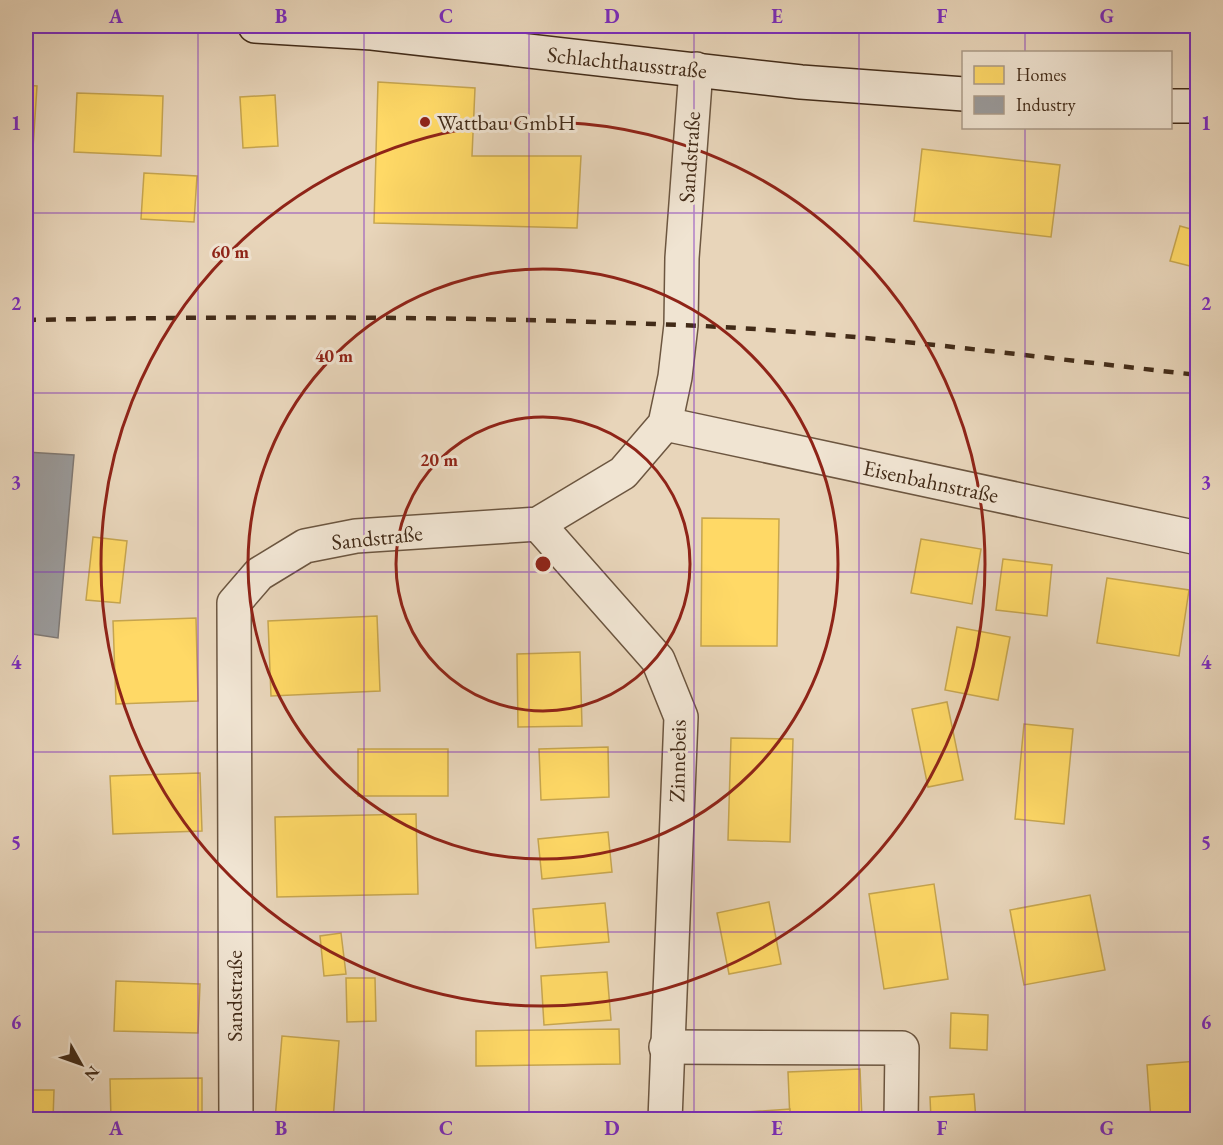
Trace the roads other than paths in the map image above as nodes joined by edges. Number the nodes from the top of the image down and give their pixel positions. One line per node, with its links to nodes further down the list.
1 (255, 26): 2 (street, Schlachthausstraße)
2 (696, 69): 3 (street, Schlachthausstraße); 6 (street, Sandstraße)
3 (962, 94)
4 (1172, 106): 5 (street)
5 (1197, 106)
6 (665, 424): 7 (street, Sandstraße); 8 (street, Eisenbahnstraße)
7 (538, 524): 9 (street, Zinnebeis); 10 (street, Sandstraße)
8 (1197, 538)
9 (666, 1047): 11 (street, Zinnebeis); 12 (street)
10 (236, 1119)
11 (665, 1119)
12 (901, 1119)

